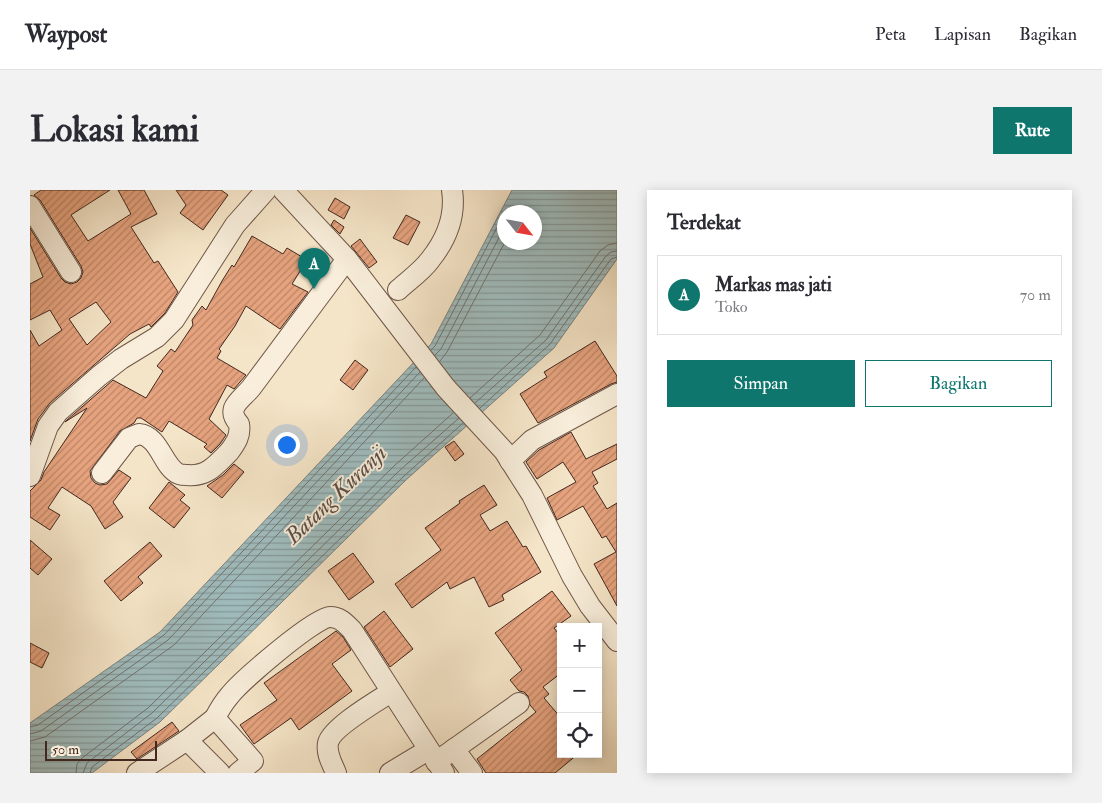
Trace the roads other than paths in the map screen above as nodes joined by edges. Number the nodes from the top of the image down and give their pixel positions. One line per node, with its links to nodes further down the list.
1 (266, 190): 11 (street)
2 (283, 190): 5 (street)
3 (452, 190): 7 (street)
4 (30, 206): 6 (street)
5 (347, 259): 9 (street); 10 (street)
6 (71, 272)
7 (398, 290)
8 (617, 394): 9 (street)
9 (507, 456): 12 (street)
10 (102, 473)
11 (30, 476)
12 (617, 641)
13 (391, 692): 15 (street); 18 (street); 22 (street)
14 (519, 703): 17 (street)
15 (216, 718): 16 (street); 21 (street)
16 (187, 740): 19 (street); 20 (street)
17 (454, 749): 18 (street); 24 (street)
18 (436, 762): 23 (street)
19 (137, 773)
20 (220, 773)
21 (238, 773)
22 (336, 773)
23 (390, 773)
24 (472, 773)

